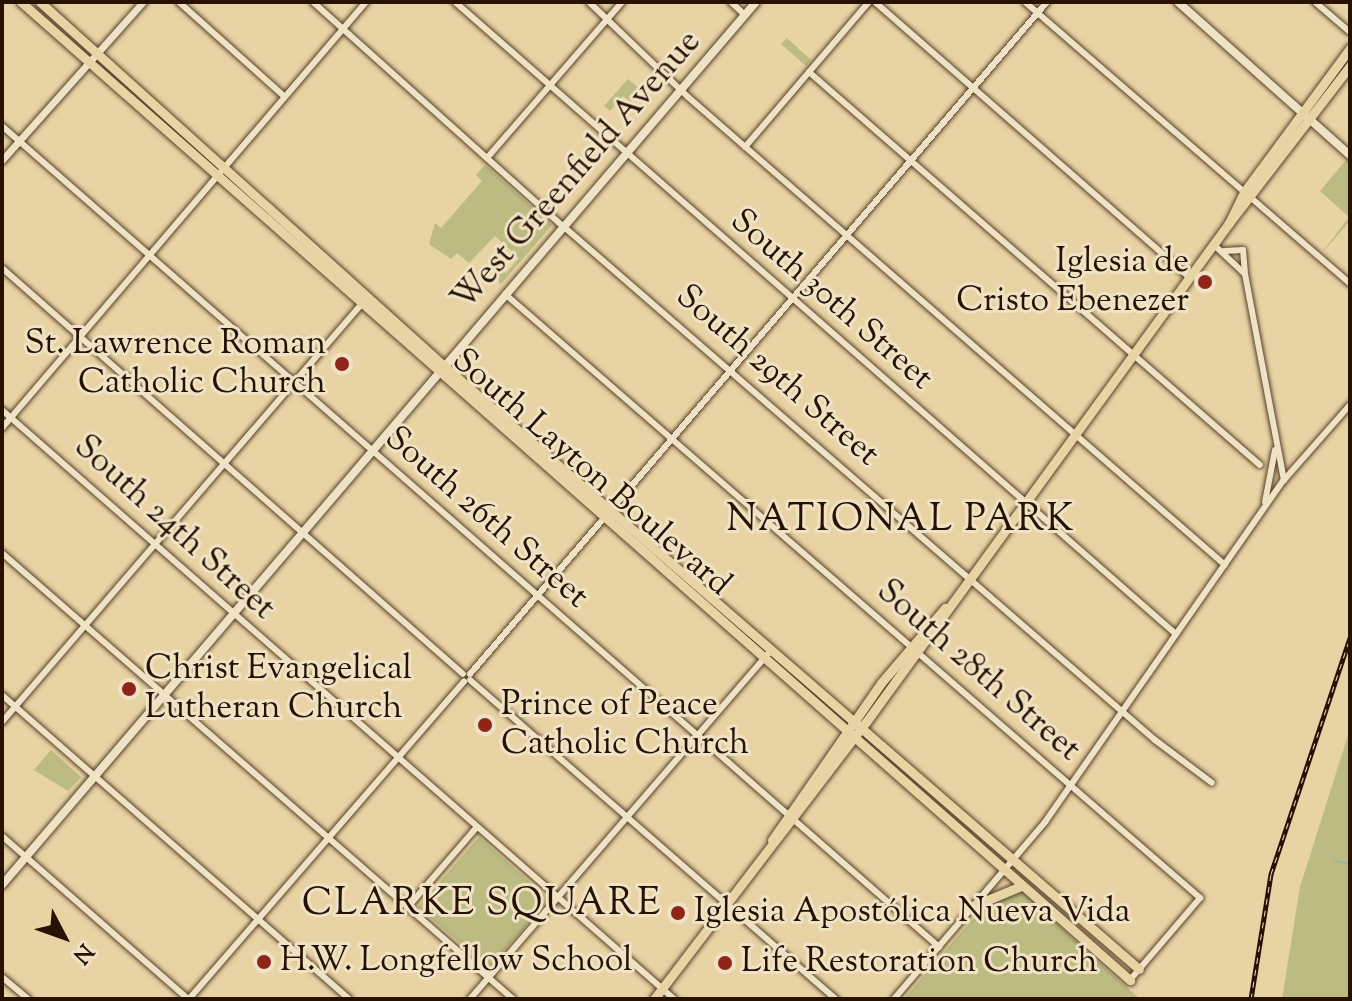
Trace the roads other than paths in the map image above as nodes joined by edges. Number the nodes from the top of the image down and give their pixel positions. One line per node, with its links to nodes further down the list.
1 (21, 2): 23 (main road, South Layton Boulevard)
2 (40, 2): 23 (main road, South Layton Boulevard)
3 (143, 2): 23 (street)
4 (179, 2): 29 (street)
5 (313, 2): 20 (street, South 29th Street)
6 (366, 2): 20 (street)
7 (455, 2): 26 (street, South 30th Street)
8 (589, 2): 19 (street)
9 (622, 2): 19 (street)
10 (731, 2): 18 (street)
11 (756, 2): 18 (main road, West Greenfield Avenue)
12 (872, 2): 25 (street); 27 (street)
13 (1025, 2): 17 (street)
14 (1047, 2): 17 (street)
15 (1178, 2): 30 (main road)
16 (1315, 2): 21 (street)
17 (1037, 13): 27 (street); 41 (street)
18 (745, 15): 28 (main road, West Greenfield Avenue)
19 (608, 18): 26 (street); 28 (street)
20 (344, 29): 29 (street); 37 (street, South 29th Street)
21 (1350, 32)
22 (1350, 48): 30 (main road)
23 (94, 59): 33 (street); 40 (main road, South Layton Boulevard)
24 (1350, 66): 31 (main road)
25 (809, 72): 34 (street); 39 (street)
26 (549, 86): 35 (street, South 30th Street); 37 (street)
27 (973, 87): 39 (street); 49 (street)
28 (681, 88): 34 (street); 35 (main road, West Greenfield Avenue)
29 (285, 97): 40 (street)
30 (1301, 113): 31 (main road); 41 (main road)
31 (1310, 121): 36 (main road); 41 (main road)
32 (2, 126): 33 (street, South 26th Street)
33 (19, 141): 38 (street); 46 (street, South 26th Street)
34 (745, 147): 43 (street)
35 (625, 155): 42 (main road, West Greenfield Avenue); 52 (street, South 30th Street)
36 (1350, 155)
37 (487, 158): 42 (street, South 29th Street)
38 (2, 160)
39 (911, 160): 43 (street); 55 (street)
40 (221, 173): 46 (street); 53 (main road, South Layton Boulevard)
41 (1248, 196): 44 (main road); 50 (street)
42 (563, 226): 51 (main road, West Greenfield Avenue); 57 (street, South 29th Street)
43 (847, 236): 52 (street); 63 (street)
44 (1213, 244): 45 (street); 49 (main road)
45 (1223, 251): 48 (street); 48 (street)
46 (150, 256): 54 (street); 58 (street, South 26th Street)
47 (2, 268): 54 (street)
48 (1245, 274): 65 (street)
49 (1189, 277): 55 (main road)
50 (1350, 284)
51 (505, 294): 56 (main road, West Greenfield Avenue); 64 (street, South 28th Street)
52 (791, 300): 57 (street); 70 (street, South 30th Street)
53 (364, 301): 56 (main road, South Layton Boulevard); 58 (street)
54 (80, 338): 61 (street); 67 (street)
55 (1132, 354): 63 (main road); 68 (street)
56 (441, 370): 66 (main road, West Greenfield Avenue); 71 (main road, South Layton Boulevard); 73 (main road, South Layton Boulevard)
57 (731, 370): 64 (street); 78 (street, South 29th Street)
58 (294, 384): 66 (street, South 26th Street); 67 (street)
59 (1350, 405): 69 (street)
60 (2, 410): 61 (street, South 24th Street)
61 (11, 417): 62 (street); 75 (street, South 24th Street)
62 (2, 428)
63 (1073, 434): 70 (main road); 77 (street)
64 (672, 439): 71 (street); 83 (street, South 28th Street)
65 (1276, 439): 69 (street); 72 (street)
66 (373, 454): 74 (main road, West Greenfield Avenue); 79 (street, South 26th Street)
67 (224, 465): 74 (street); 75 (street)
68 (1260, 465)
69 (1284, 480): 72 (street)
70 (1024, 501): 78 (main road); 82 (street, South 30th Street)
71 (611, 510): 73 (street); 84 (main road, South Layton Boulevard)
72 (1263, 510): 77 (street)
73 (603, 519): 79 (street); 85 (main road, South Layton Boulevard)
74 (303, 536): 80 (main road, West Greenfield Avenue); 86 (street)
75 (154, 545): 80 (street, South 24th Street); 81 (street)
76 (2, 553): 81 (street)
77 (1225, 565): 82 (street)
78 (968, 577): 83 (main road); 90 (street, South 29th Street)
79 (536, 596): 86 (street); 94 (street, South 26th Street)
80 (234, 616): 88 (main road, West Greenfield Avenue); 95 (street, South 24th Street)
81 (85, 626): 88 (street); 89 (street)
82 (1176, 634): 90 (street)
83 (914, 649): 92 (main road); 99 (street, South 28th Street)
84 (771, 650): 85 (street); 92 (main road, South Layton Boulevard)
85 (763, 659): 93 (main road, South Layton Boulevard); 94 (street)
86 (467, 677): 95 (street); 102 (street)
87 (2, 695): 89 (street)
88 (164, 697): 96 (main road, West Greenfield Avenue); 105 (street)
89 (15, 707): 91 (street); 96 (street)
90 (1123, 711): 98 (street, South 29th Street); 99 (street)
91 (2, 722)
92 (856, 725): 93 (main road); 100 (main road, South Layton Boulevard)
93 (849, 736): 97 (main road, South Layton Boulevard); 101 (main road)
94 (697, 737): 101 (street, South 26th Street); 102 (street)
95 (396, 759): 103 (street, South 24th Street); 105 (street)
96 (95, 777): 106 (main road, West Greenfield Avenue); 115 (street)
97 (901, 782): 100 (main road); 108 (main road, South Layton Boulevard)
98 (1212, 783)
99 (1070, 785): 107 (street); 117 (street, South 28th Street)
100 (935, 793): 107 (main road, South Layton Boulevard)
101 (789, 817): 112 (main road); 116 (street, South 26th Street)
102 (627, 818): 111 (street); 112 (street)
103 (476, 828): 111 (street, South 24th Street); 114 (street)
104 (2, 836): 106 (street)
105 (328, 838): 114 (street); 115 (street)
106 (26, 858): 109 (main road, West Greenfield Avenue); 123 (street)
107 (1014, 859): 108 (street); 117 (main road, South Layton Boulevard)
108 (1004, 871): 110 (main road, South Layton Boulevard); 113 (street)
109 (2, 885)
110 (1021, 886): 113 (main road); 120 (main road, South Layton Boulevard)
111 (558, 898): 119 (street); 121 (street, South 24th Street)
112 (725, 903): 121 (main road); 129 (street)
113 (973, 906): 116 (street)
114 (407, 908): 119 (street)
115 (258, 919): 123 (street); 124 (street)
116 (939, 947): 130 (street)
117 (1139, 969): 120 (street)
118 (2, 977): 122 (street)
119 (489, 977): 125 (street); 126 (street)
120 (1130, 980)
121 (662, 989): 127 (main road); 128 (street, South 24th Street)
122 (28, 999)
123 (188, 999)
124 (349, 999)
125 (470, 999)
126 (513, 999)
127 (654, 999)
128 (674, 999)
129 (836, 999)
130 (894, 999)

